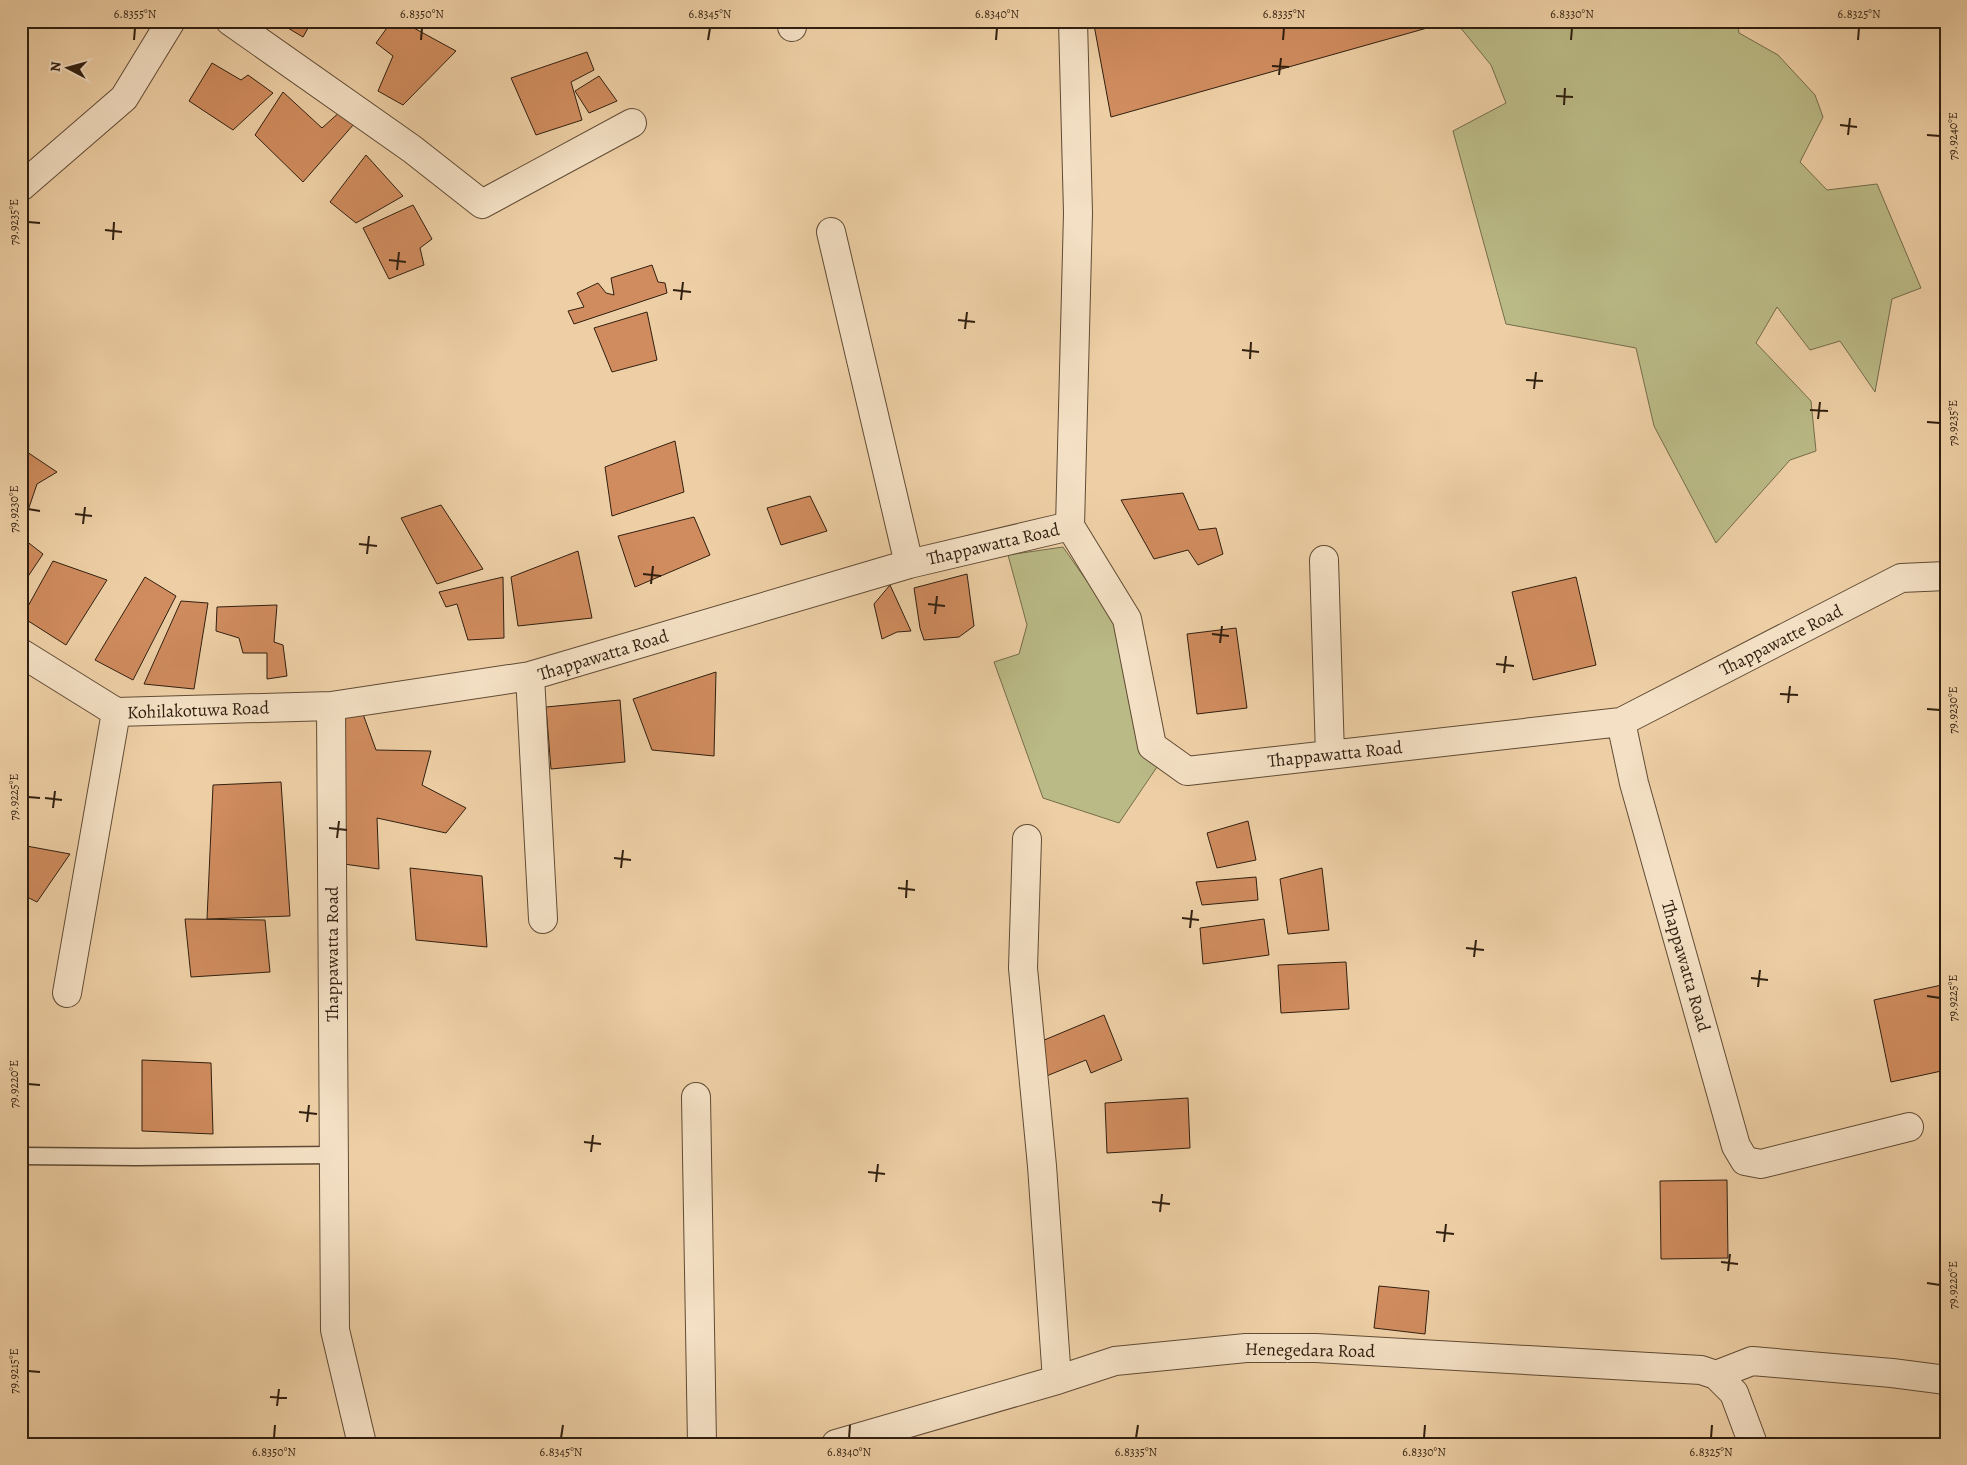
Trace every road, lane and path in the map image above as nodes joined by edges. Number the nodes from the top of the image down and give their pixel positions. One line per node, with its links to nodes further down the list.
1 (171, 21): 5 (street)
2 (230, 21): 4 (street)
3 (1073, 21): 7 (street)
4 (632, 123)
5 (21, 187)
6 (831, 232): 9 (street)
7 (1070, 526): 9 (street, Thappawatta Road); 16 (street, Thappawatta Road)
8 (1324, 560): 16 (street)
9 (909, 564): 12 (street, Thappawatta Road)
10 (1946, 576): 15 (street, Thappawatte Road)
11 (21, 652): 14 (street, Kohilakotuwa Road)
12 (530, 676): 13 (street, Thappawatta Road); 18 (street)
13 (331, 706): 14 (street, Kohilakotuwa Road); 22 (street, Thappawatta Road)
14 (116, 712): 19 (street)
15 (1621, 722): 16 (street, Thappawatta Road); 21 (street, Thappawatta Road)
16 (1330, 755)
17 (1027, 839): 25 (street)
18 (543, 919)
19 (67, 993)
20 (696, 1097): 28 (street)
21 (1909, 1126)
22 (333, 1155): 23 (lane); 27 (street, Thappawatta Road)
23 (21, 1156)
24 (1716, 1375): 25 (street, Henegedara Road); 26 (street); 30 (street)
25 (1057, 1380): 29 (street, Henegedara Road)
26 (1946, 1380)
27 (362, 1444)
28 (702, 1444)
29 (836, 1444)
30 (1753, 1444)

